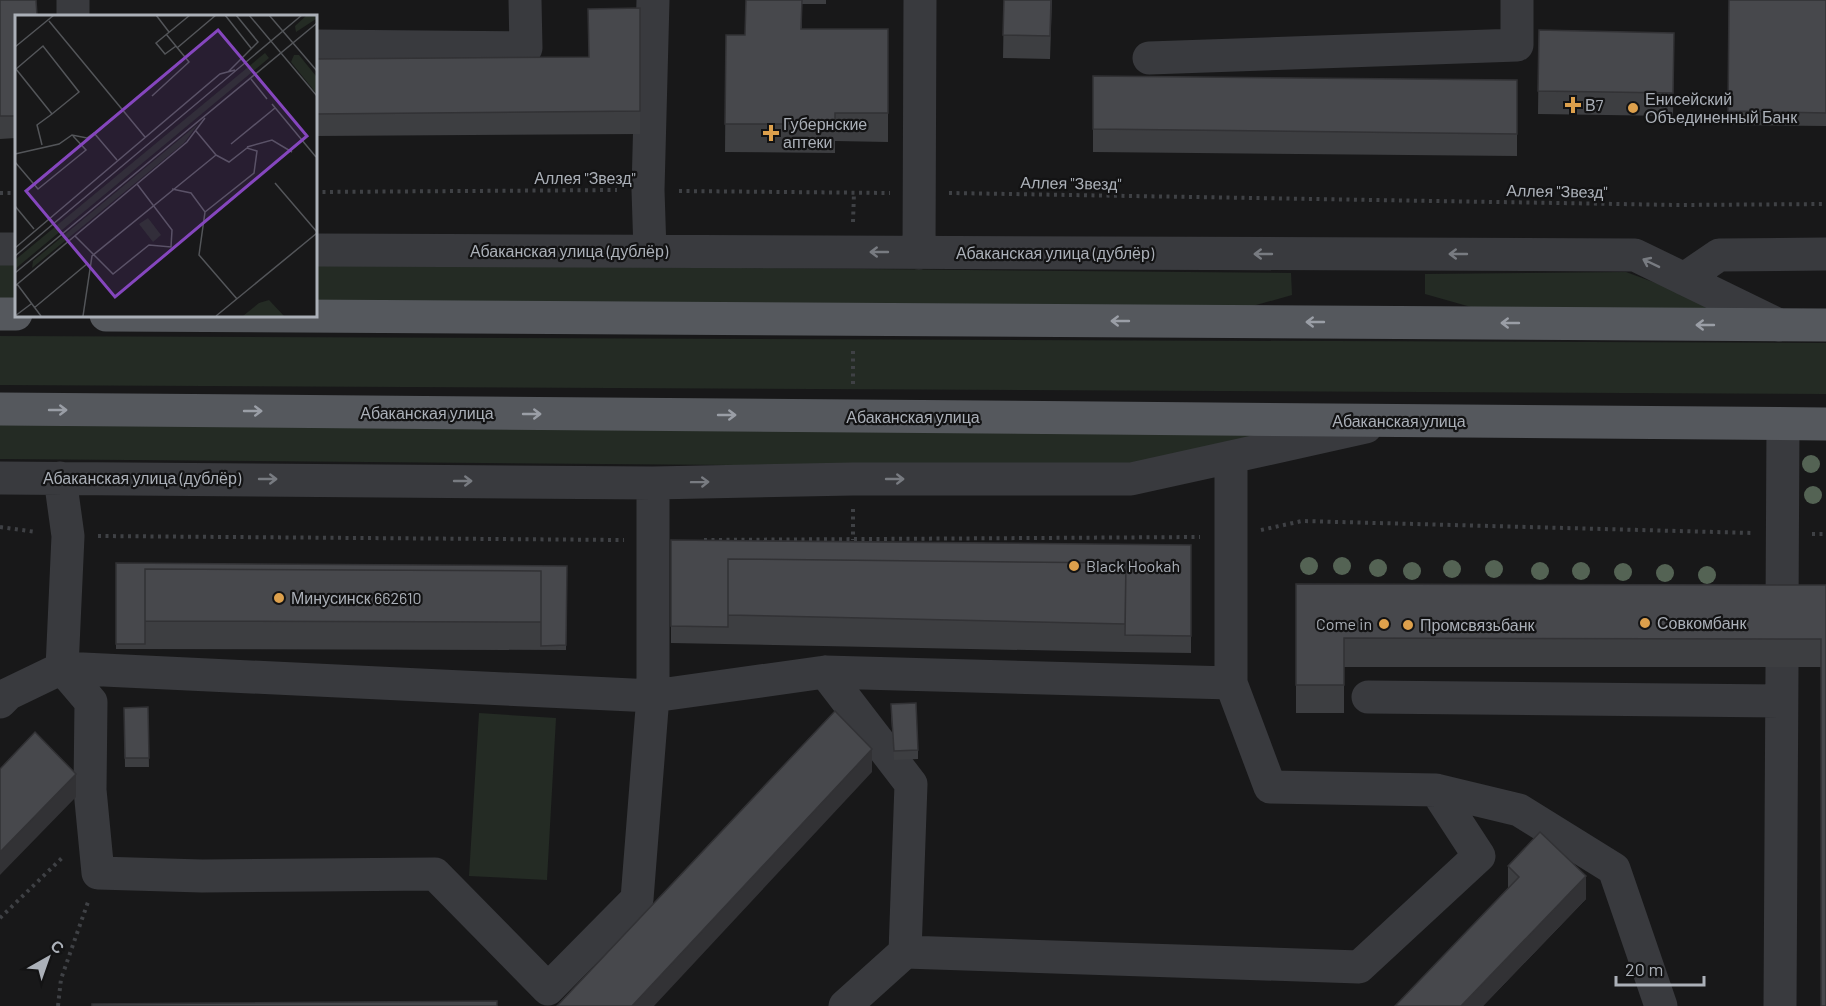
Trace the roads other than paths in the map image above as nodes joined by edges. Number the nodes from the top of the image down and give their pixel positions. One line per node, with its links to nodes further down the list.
1 (525, 0): 5 (street)
2 (653, 0): 8 (street)
3 (921, 0): 9 (street)
4 (1517, 0): 6 (street)
5 (316, 46)
6 (1149, 58)
7 (316, 250): 8 (street, Абаканская улица (дублёр))
8 (650, 251): 9 (street, Абаканская улица (дублёр), one-way to 8)
9 (919, 252): 11 (street, Абаканская улица (дублёр), one-way to 9)
10 (1826, 254): 11 (street)
11 (1684, 279): 13 (street, Абаканская улица (дублёр))
12 (255, 316): 13 (main road, one-way to 12)
13 (1779, 325): 14 (main road)
14 (1826, 325)
15 (0, 409): 16 (main road, Абаканская улица, one-way to 16)
16 (1394, 421): 17 (main road, Абаканская улица); 19 (street, Абаканская улица (дублёр))
17 (1783, 424): 18 (main road, Абаканская улица); 23 (street)
18 (1826, 424)
19 (1231, 457): 22 (street, Абаканская улица (дублёр), one-way to 19); 27 (street)
20 (0, 478): 21 (street, Абаканская улица (дублёр))
21 (60, 478): 22 (street, Абаканская улица (дублёр), one-way to 22); 25 (street)
22 (653, 483): 29 (street)
23 (1782, 613)
24 (1782, 667): 31 (street)
25 (62, 668): 28 (street); 29 (street); 29 (street)
26 (825, 672): 27 (street); 29 (street); 33 (street)
27 (1231, 683): 32 (street)
28 (3, 696)
29 (653, 696)
30 (1368, 697): 31 (street)
31 (1782, 701): 36 (street)
32 (1436, 790): 33 (street); 35 (street)
33 (905, 952): 34 (street)
34 (845, 1006)
35 (1661, 1006)
36 (1780, 1006)

